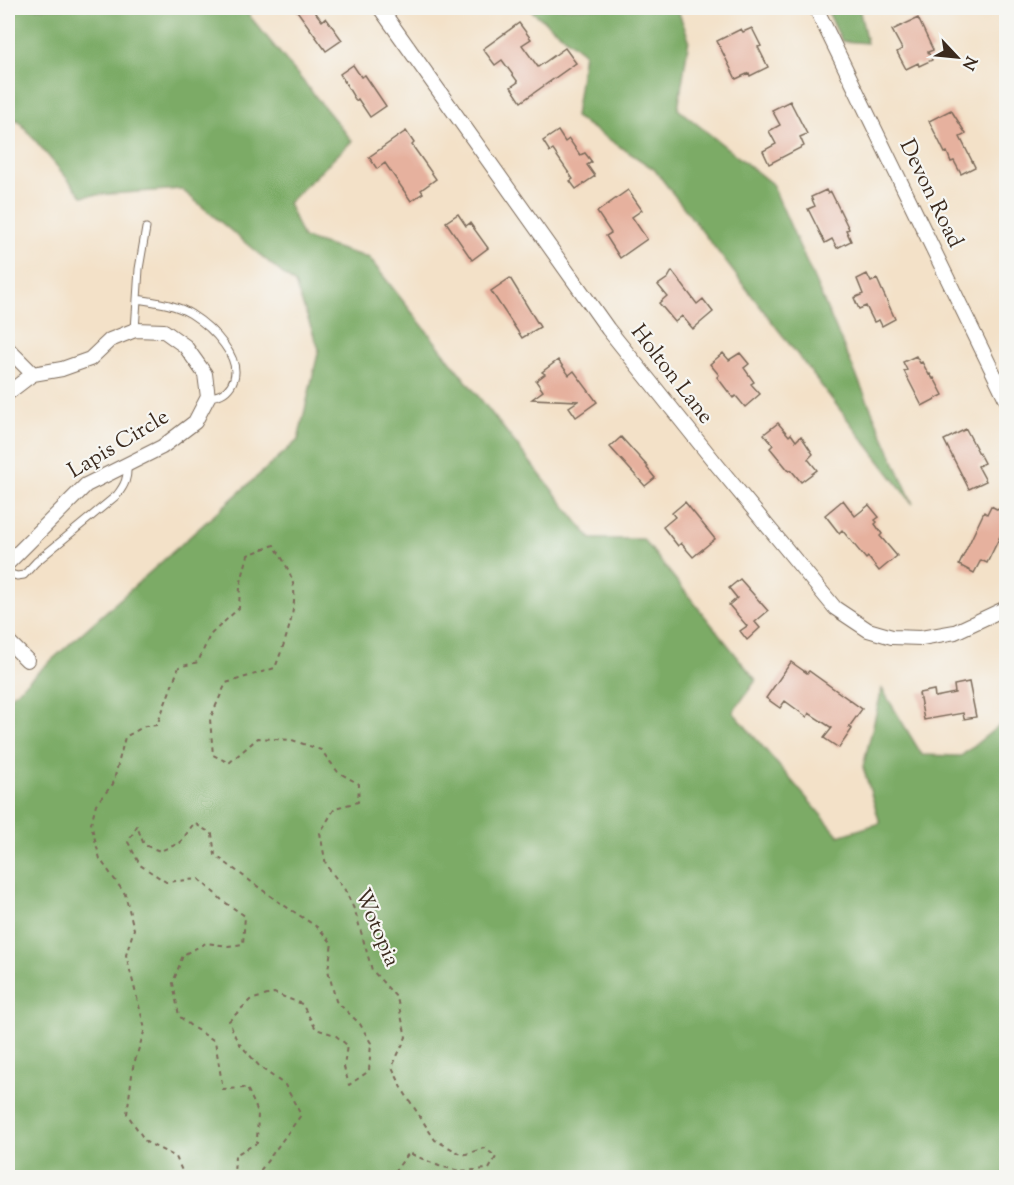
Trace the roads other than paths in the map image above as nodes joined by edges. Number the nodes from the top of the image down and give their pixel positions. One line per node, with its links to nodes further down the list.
1 (380, 8): 14 (street, Holton Lane)
2 (816, 8): 10 (street, Devon Road)
3 (146, 228): 4 (lane)
4 (137, 299): 5 (lane); 9 (lane)
5 (135, 330): 7 (street); 9 (street)
6 (8, 350): 7 (street)
7 (33, 374): 8 (street)
8 (8, 393)
9 (208, 397): 11 (street, Lapis Circle)
10 (1006, 399)
11 (127, 464): 12 (street, Lapis Circle); 13 (lane)
12 (10, 555)
13 (8, 573)
14 (1006, 608)
15 (8, 641): 16 (street)
16 (27, 660)

